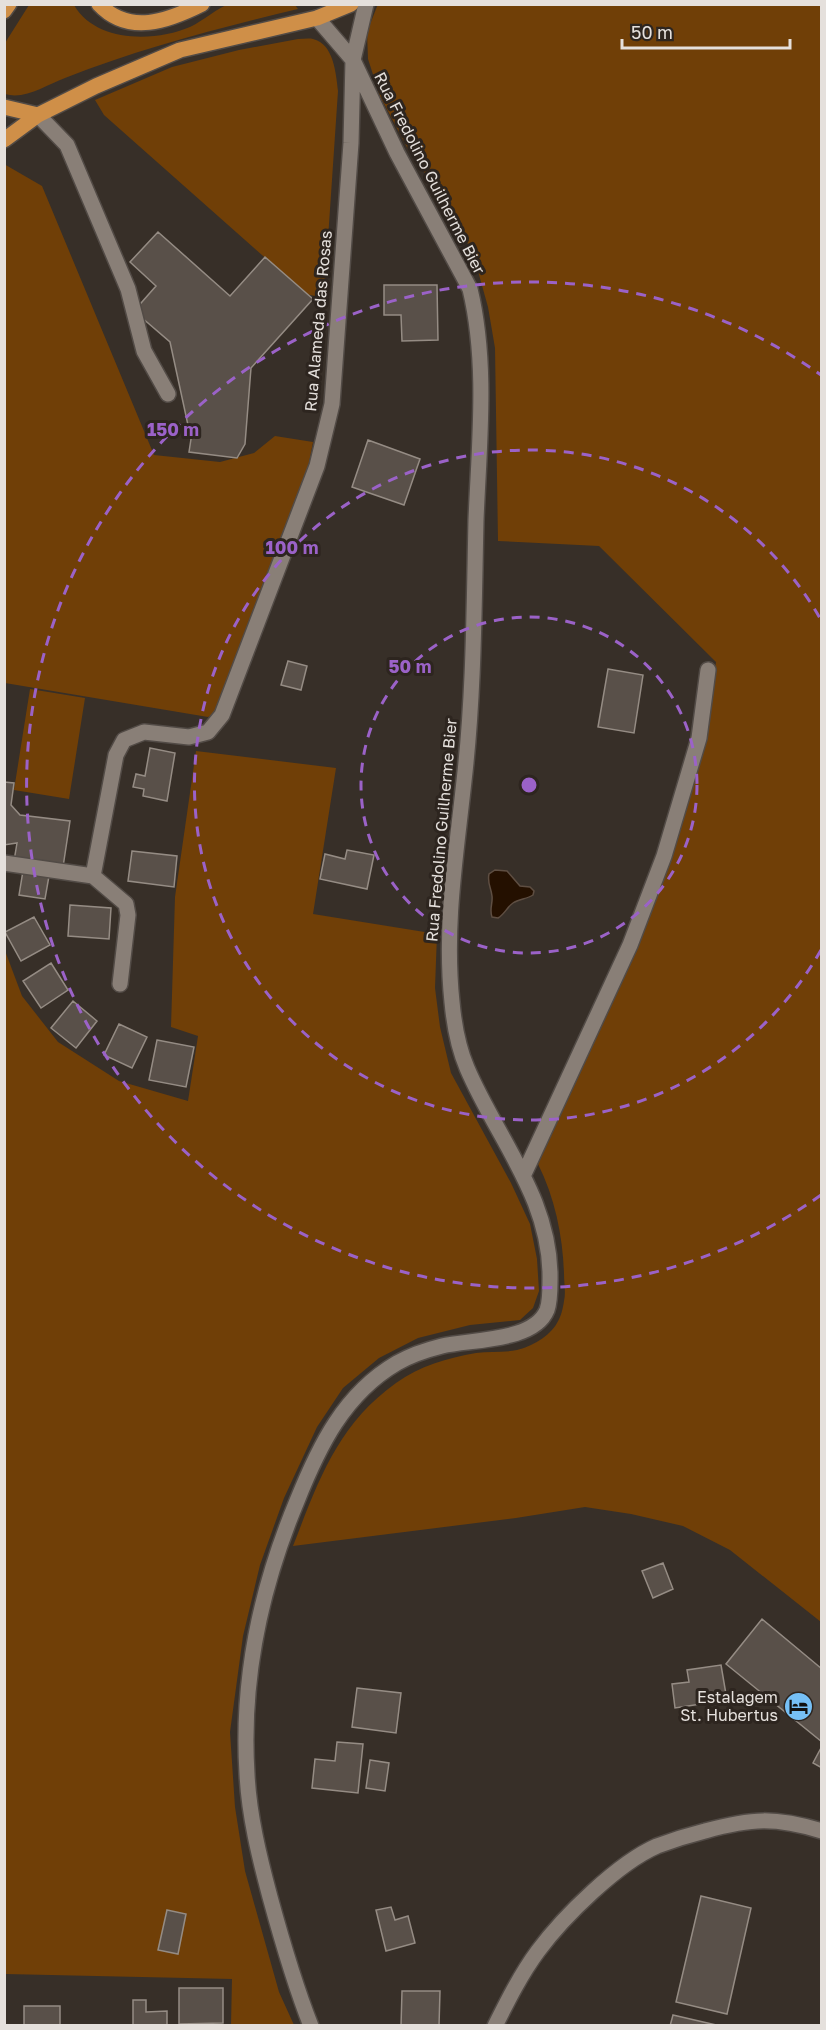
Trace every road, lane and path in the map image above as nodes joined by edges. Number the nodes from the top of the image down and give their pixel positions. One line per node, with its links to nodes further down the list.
1 (9, 4): 7 (main road)
2 (99, 4): 3 (main road)
3 (202, 4)
4 (308, 4): 8 (main road, Rua Fredolino Guilherme Bier)
5 (351, 4): 8 (main road)
6 (366, 4): 9 (street)
7 (4, 11)
8 (317, 18): 9 (street, Rua Fredolino Guilherme Bier); 11 (main road)
9 (353, 60): 16 (street, Rua Alameda das Rosas); 18 (street, Rua Fredolino Guilherme Bier)
10 (4, 107): 11 (main road)
11 (38, 115): 12 (main road); 13 (street)
12 (4, 140)
13 (168, 394)
14 (708, 670): 18 (street)
15 (4, 864): 16 (street)
16 (93, 876): 17 (street)
17 (120, 984)
18 (524, 1174): 20 (street, Rua Fredolino Guilherme Bier)
19 (822, 1831): 21 (street)
20 (311, 2025)
21 (495, 2025)

